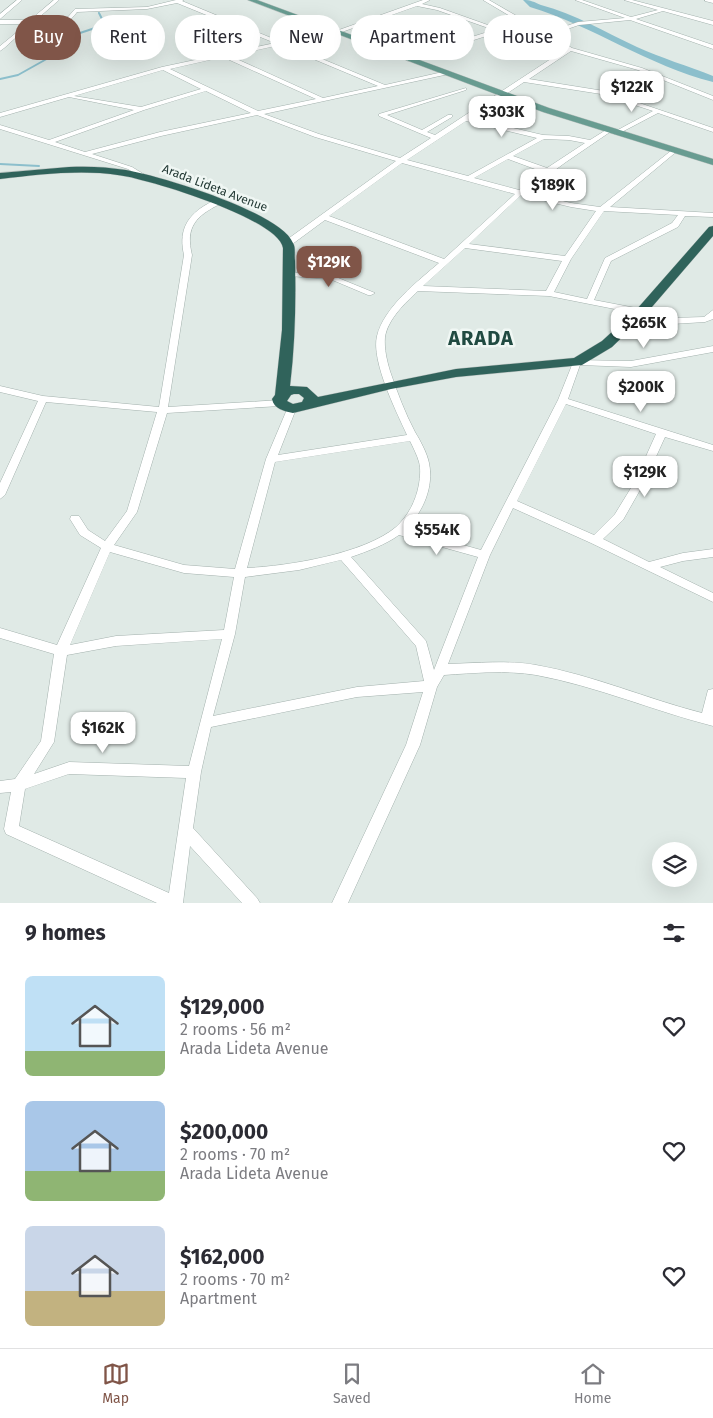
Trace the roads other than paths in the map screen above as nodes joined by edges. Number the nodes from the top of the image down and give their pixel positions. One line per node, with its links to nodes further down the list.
1 (20, 0): 21 (street)
2 (58, 0): 15 (street)
3 (170, 0): 10 (street)
4 (251, 0): 18 (main road)
5 (428, 0): 12 (street)
6 (485, 0): 20 (street)
7 (577, 0): 22 (street)
8 (626, 0): 14 (street)
9 (707, 0): 11 (street)
10 (180, 2): 13 (street); 29 (street)
11 (713, 2)
12 (416, 4): 19 (street); 26 (street)
13 (110, 10): 16 (street); 17 (street)
14 (663, 10): 22 (street); 25 (street)
15 (40, 15)
16 (72, 15)
17 (114, 15)
18 (291, 15)
19 (388, 15)
20 (511, 15)
21 (0, 17)
22 (627, 19): 27 (street); 30 (street)
23 (0, 22): 24 (street)
24 (15, 22)
25 (713, 23)
26 (484, 25)
27 (571, 26)
28 (15, 36): 31 (street)
29 (270, 40)
30 (713, 47)
31 (0, 49)
32 (571, 49): 46 (street)
33 (205, 60): 38 (street)
34 (234, 60): 47 (street)
35 (318, 60): 41 (street)
36 (413, 60): 39 (main road)
37 (554, 60): 40 (street)
38 (164, 68): 42 (street); 45 (street)
39 (447, 73): 41 (street); 44 (main road)
40 (524, 80): 44 (street); 49 (street)
41 (383, 86): 47 (street)
42 (207, 89): 48 (street); 50 (street)
43 (464, 89): 57 (street)
44 (501, 94): 53 (street); 56 (main road)
45 (68, 96): 48 (street); 51 (street)
46 (713, 98)
47 (323, 100): 50 (street)
48 (142, 109): 60 (street)
49 (658, 111): 55 (street); 56 (street)
50 (258, 114): 63 (street); 65 (street)
51 (0, 115)
52 (450, 116): 57 (street)
53 (465, 118): 58 (street); 59 (street)
54 (0, 127): 60 (street)
55 (713, 130)
56 (612, 132): 61 (street); 62 (main road)
57 (421, 133): 59 (street)
58 (543, 137): 61 (street); 64 (street)
59 (436, 138): 65 (street)
60 (50, 142): 63 (street)
61 (591, 142): 67 (street)
62 (674, 151): 66 (main road); 73 (street)
63 (83, 154): 69 (street)
64 (509, 157): 67 (street); 70 (street)
65 (401, 161): 70 (street); 76 (street)
66 (713, 162)
67 (548, 171): 71 (street)
68 (0, 176): 69 (highway, Arada Lideta Avenue)
69 (143, 176): 72 (highway, Arada Lideta Avenue)
70 (468, 179): 71 (street)
71 (521, 193): 73 (street); 79 (street)
72 (217, 202): 78 (highway, Arada Lideta Avenue); 98 (street)
73 (600, 210): 74 (street); 80 (street)
74 (683, 213): 75 (street); 86 (street)
75 (713, 215)
76 (324, 217): 78 (street); 81 (street)
77 (713, 229): 87 (highway)
78 (288, 243): 82 (highway)
79 (462, 246): 80 (street); 81 (street)
80 (566, 259): 85 (street)
81 (444, 262): 83 (street)
82 (289, 274): 84 (street); 91 (highway)
83 (414, 288): 85 (street); 92 (street)
84 (371, 293)
85 (549, 294): 86 (street)
86 (590, 301): 87 (street)
87 (641, 312): 88 (street); 90 (highway)
88 (713, 313)
89 (713, 349): 90 (street)
90 (577, 362): 92 (highway); 96 (street)
91 (286, 368): 94 (highway); 97 (highway)
92 (391, 385): 94 (highway); 100 (street)
93 (0, 389): 95 (street)
94 (306, 396): 97 (highway)
95 (42, 399): 98 (street); 103 (street)
96 (563, 400): 99 (street); 104 (street)
97 (284, 402): 98 (street); 102 (street)
98 (163, 410): 108 (street)
99 (662, 433): 101 (street); 107 (street)
100 (414, 438): 102 (street); 106 (street)
101 (713, 448)
102 (271, 459): 113 (street)
103 (0, 495)
104 (510, 502): 107 (street); 110 (street)
105 (75, 518): 108 (street)
106 (398, 531): 110 (street); 111 (street)
107 (595, 540): 112 (street)
108 (108, 547): 113 (street); 117 (street)
109 (713, 552): 112 (street)
110 (484, 555): 118 (street)
111 (344, 556): 113 (street); 119 (street)
112 (648, 566): 114 (street)
113 (240, 573): 116 (street)
114 (713, 598)
115 (0, 633): 117 (street)
116 (229, 634): 117 (street); 122 (street)
117 (61, 651): 124 (street)
118 (440, 670): 119 (street); 121 (street)
119 (431, 686): 122 (street); 129 (street)
120 (713, 694): 121 (street)
121 (710, 720)
122 (205, 723): 123 (street)
123 (194, 772): 124 (street); 126 (street)
124 (19, 784): 125 (street); 127 (street)
125 (0, 786)
126 (185, 830): 127 (street); 128 (street)
127 (174, 903)
128 (252, 903)
129 (340, 903)

